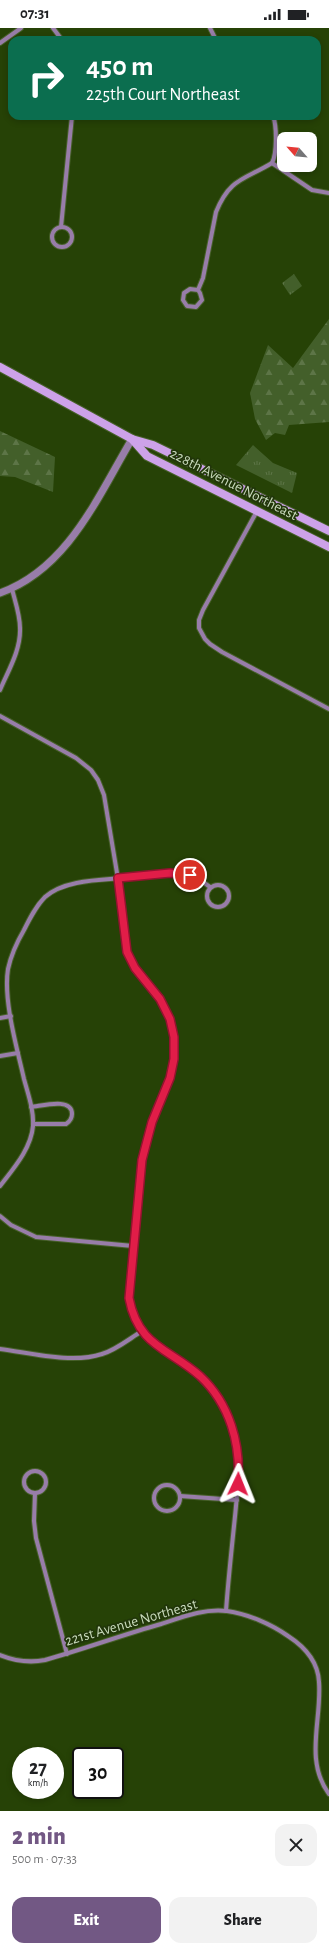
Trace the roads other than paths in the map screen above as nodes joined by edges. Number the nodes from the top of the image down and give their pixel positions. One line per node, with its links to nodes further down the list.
1 (21, 28): 2 (street)
2 (10, 36)
3 (8, 38): 4 (street)
4 (0, 44)
5 (72, 120): 9 (street)
6 (274, 120): 7 (street)
7 (272, 163): 8 (street); 10 (street)
8 (329, 193)
9 (60, 227): 9 (street)
10 (198, 290): 10 (street)
11 (0, 367): 12 (main road, 228th Avenue Northeast)
12 (132, 439): 13 (main road, 228th Avenue Northeast); 14 (main road, 228th Avenue Northeast); 17 (street)
13 (220, 477): 14 (main road); 15 (main road, 228th Avenue Northeast)
14 (257, 511): 16 (main road, 228th Avenue Northeast); 20 (street)
15 (329, 531)
16 (329, 547)
17 (12, 589): 18 (street); 19 (street)
18 (0, 593)
19 (0, 690)
20 (329, 709)
21 (0, 716): 22 (street)
22 (118, 878): 23 (street); 24 (street); 32 (street)
23 (210, 887): 23 (street)
24 (10, 1016): 25 (street); 26 (street)
25 (0, 1018)
26 (18, 1053): 27 (street); 28 (street)
27 (0, 1056)
28 (31, 1107): 29 (street); 29 (street)
29 (33, 1124): 30 (street)
30 (0, 1186)
31 (0, 1216): 32 (street)
32 (133, 1246): 33 (street)
33 (142, 1331): 34 (street); 37 (street)
34 (0, 1349)
35 (35, 1493): 35 (street); 39 (street)
36 (180, 1496): 36 (street); 37 (street)
37 (237, 1500): 38 (street)
38 (226, 1611): 39 (street, 221st Avenue Northeast); 41 (street, 221st Avenue Northeast)
39 (67, 1654): 40 (street, 221st Avenue Northeast)
40 (0, 1655)
41 (329, 1794)

